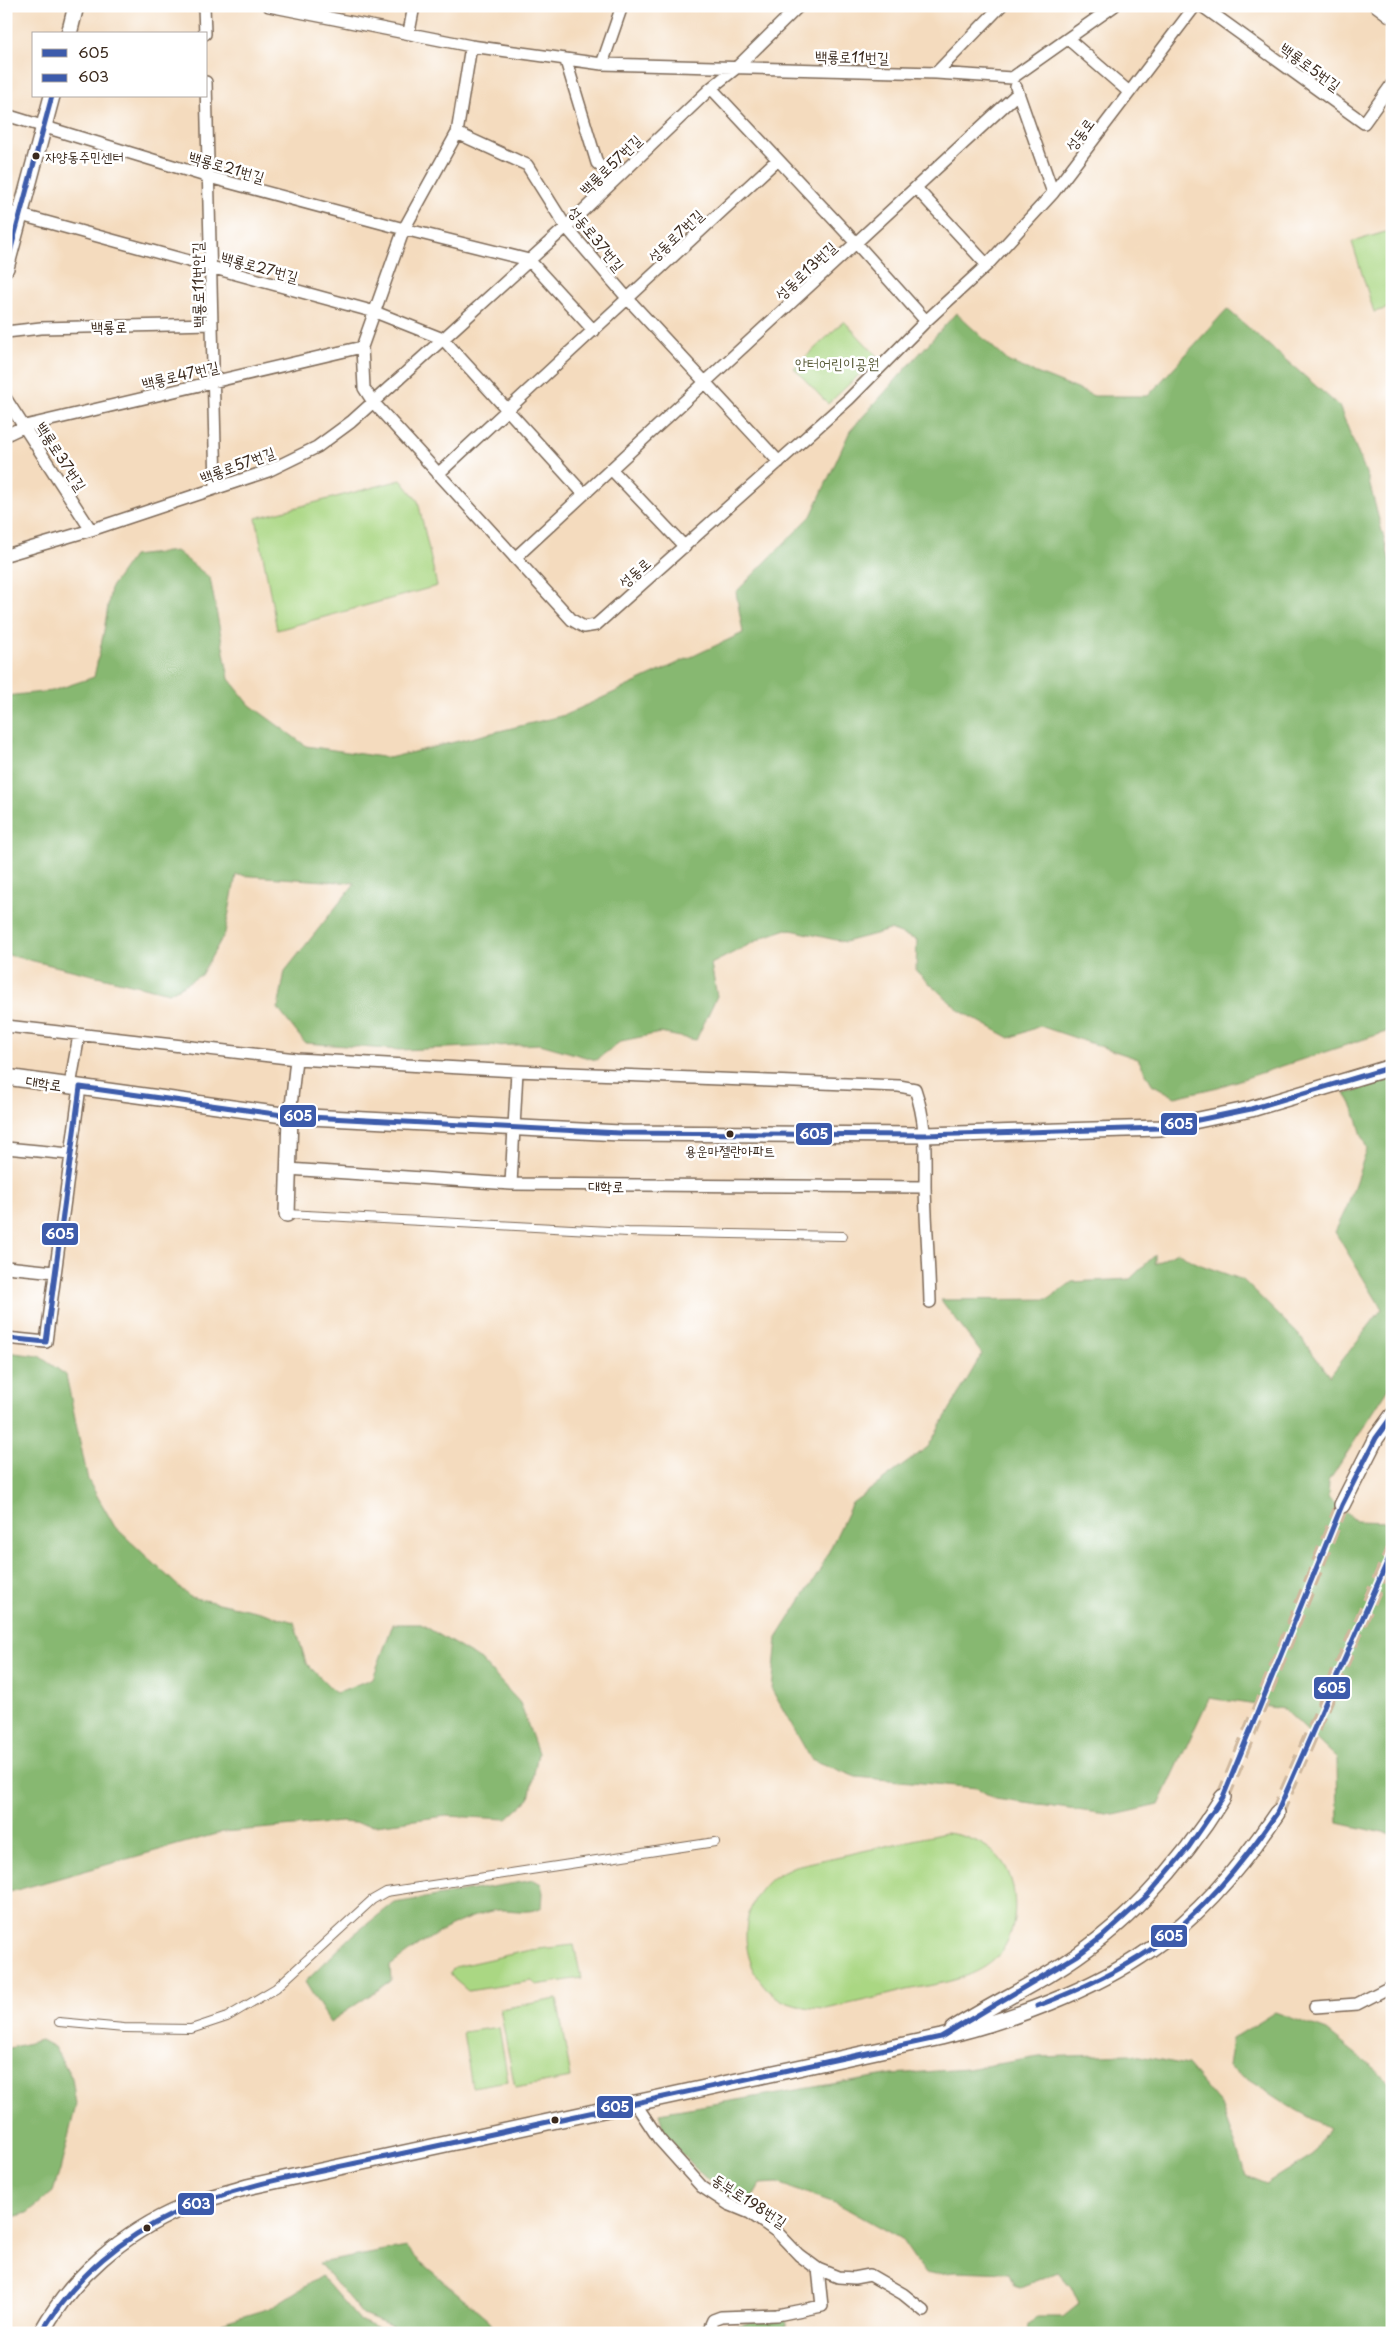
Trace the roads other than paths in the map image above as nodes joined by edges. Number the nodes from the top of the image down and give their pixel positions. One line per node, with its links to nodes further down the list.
1 (75, 6): 13 (main road)
2 (204, 6): 14 (street)
3 (269, 6): 15 (street, 백룡로11번길)
4 (414, 6): 15 (street)
5 (622, 6): 19 (street)
6 (799, 6): 20 (street, 백룡로57번길)
7 (1002, 6): 21 (street)
8 (1114, 6): 16 (street)
9 (1195, 6): 25 (street, 성동로)
10 (1202, 6): 23 (street, 백룡로5번길)
11 (1376, 6): 12 (street)
12 (1392, 18)
13 (68, 32)
14 (205, 32)
15 (409, 32): 17 (street, 백룡로11번길)
16 (1068, 39): 22 (street); 25 (street)
17 (471, 46): 18 (street, 백룡로11번길); 31 (street)
18 (566, 61): 19 (street, 백룡로11번길); 34 (street)
19 (602, 64): 20 (street, 백룡로11번길)
20 (735, 69): 21 (street, 백룡로11번길); 24 (street, 백룡로57번길)
21 (936, 73): 22 (street, 백룡로11번길)
22 (1012, 78): 26 (street)
23 (1391, 86)
24 (711, 88): 32 (street); 34 (street, 백룡로57번길)
25 (1129, 92): 36 (street, 성동로)
26 (1018, 93): 35 (street, 성동로13번길); 36 (street)
27 (51, 98): 30 (main road)
28 (207, 98): 33 (street, 백룡로11번안길)
29 (6, 115): 30 (street, 백룡로21번길)
30 (44, 127): 33 (street, 백룡로21번길); 38 (main road)
31 (457, 133): 39 (street, 성동로37번길); 40 (street)
32 (777, 160): 41 (street); 46 (street, 성동로7번길)
33 (209, 177): 40 (street, 백룡로21번길); 45 (street, 백룡로11번안길)
34 (614, 179): 39 (street, 백룡로57번길)
35 (916, 188): 41 (street, 성동로13번길); 43 (street)
36 (1053, 193): 43 (street, 성동로)
37 (6, 212): 38 (street)
38 (21, 216): 44 (main road); 45 (street, 백룡로27번길)
39 (566, 227): 42 (street, 백룡로57번길); 46 (street, 성동로37번길)
40 (404, 229): 42 (street, 백룡로21번길); 47 (street)
41 (856, 243): 48 (street); 55 (street, 성동로13번길)
42 (529, 260): 50 (street); 52 (street, 백룡로57번길)
43 (987, 265): 48 (street, 성동로)
44 (6, 268)
45 (212, 269): 47 (street, 백룡로27번길); 49 (street, 백룡로11번안길)
46 (628, 299): 50 (street, 성동로7번길); 55 (street, 성동로37번길)
47 (375, 312): 52 (street, 백룡로27번길); 53 (street)
48 (926, 321): 61 (street, 성동로)
49 (212, 324): 51 (street, 백룡로); 54 (street, 백룡로11번안길)
50 (594, 331): 58 (street, 성동로7번길)
51 (6, 332)
52 (443, 339): 57 (street, 백룡로57번길); 58 (street)
53 (362, 347): 54 (street, 백룡로47번길); 57 (street)
54 (213, 382): 59 (street, 백룡로47번길); 64 (street, 백룡로11번안길)
55 (706, 382): 61 (street, 성동로37번길); 62 (street, 성동로13번길)
56 (6, 400): 59 (street, 백룡로37번길)
57 (373, 402): 63 (street, 성동로); 64 (street, 백룡로57번길)
58 (508, 409): 63 (street, 성동로7번길); 65 (street)
59 (24, 426): 60 (street, 백룡로47번길); 66 (street, 백룡로37번길)
60 (6, 434)
61 (779, 462): 67 (street, 성동로)
62 (611, 469): 65 (street, 성동로13번길); 67 (street)
63 (438, 474): 69 (street, 성동로)
64 (216, 488): 66 (street, 백룡로57번길)
65 (584, 494): 69 (street, 성동로13번길)
66 (91, 530): 68 (street, 백룡로57번길)
67 (685, 547): 69 (street, 성동로)
68 (6, 555)
69 (515, 558)
70 (6, 1026): 71 (street)
71 (79, 1035): 72 (street); 76 (street)
72 (296, 1059): 74 (street); 77 (street)
73 (1392, 1067): 79 (main road, 대학로)
74 (517, 1070): 78 (street); 79 (street)
75 (6, 1078): 76 (main road, 대학로)
76 (75, 1086): 77 (main road, 대학로); 81 (street)
77 (290, 1116): 78 (main road, 대학로); 82 (main road)
78 (514, 1127): 79 (main road, 대학로); 83 (street)
79 (925, 1135): 84 (street)
80 (6, 1148): 81 (street)
81 (70, 1154): 88 (street)
82 (288, 1170): 83 (street, 대학로); 85 (main road)
83 (511, 1184): 84 (street, 대학로)
84 (925, 1188): 89 (street)
85 (287, 1214): 86 (street)
86 (844, 1236)
87 (6, 1267): 88 (street)
88 (56, 1272): 90 (street)
89 (930, 1302)
90 (6, 1338)
91 (1392, 1416): 92 (main road)
92 (1342, 1505)
93 (1223, 1797): 99 (main road)
94 (1278, 1813): 99 (main road)
95 (714, 1842): 98 (street)
96 (1392, 1986): 97 (street)
97 (1315, 2008)
98 (59, 2022)
99 (941, 2037): 100 (main road)
100 (635, 2103): 101 (street, 동부로198번길); 103 (main road)
101 (818, 2269): 102 (street, 동부로198번길); 104 (street)
102 (924, 2311)
103 (41, 2333)
104 (710, 2333)

